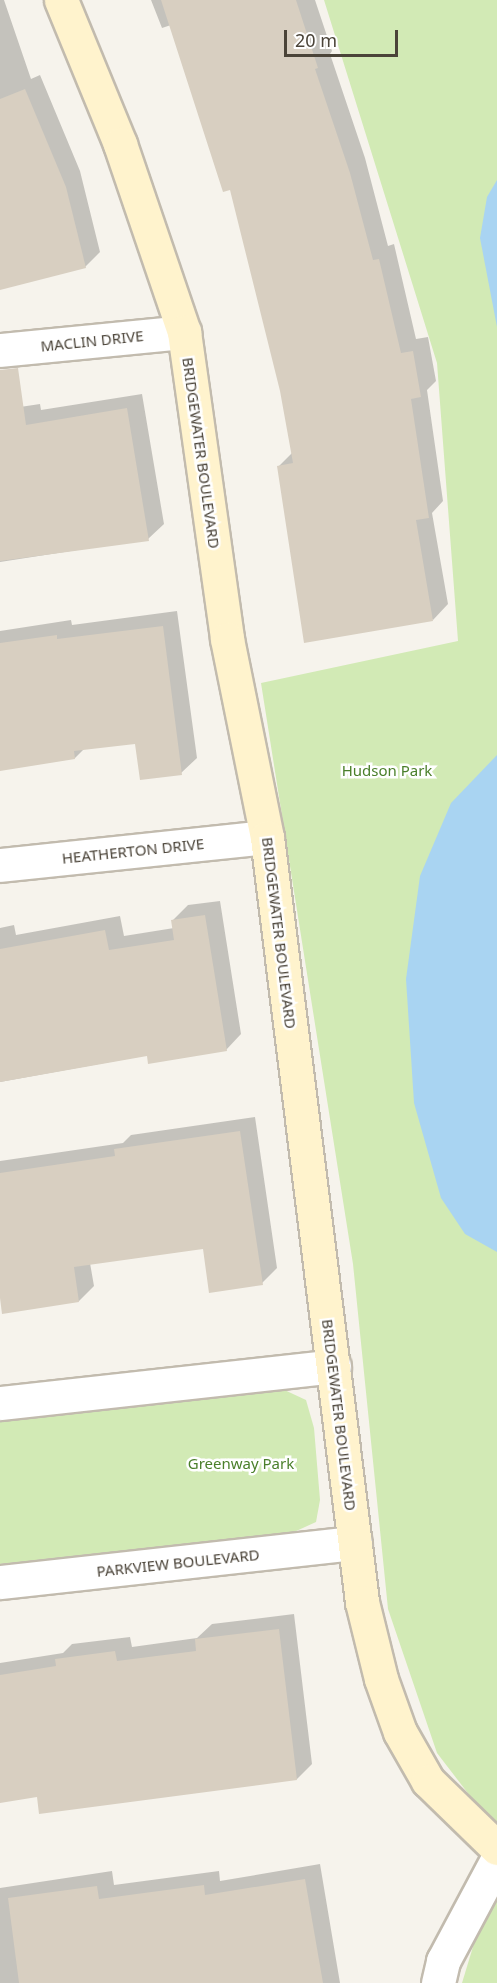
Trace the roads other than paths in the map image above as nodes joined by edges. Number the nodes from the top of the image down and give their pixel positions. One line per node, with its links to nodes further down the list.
1 (61, 0): 2 (street, BRIDGEWATER BOULEVARD)
2 (184, 332): 3 (street, MACLIN DRIVE); 4 (street, BRIDGEWATER BOULEVARD)
3 (0, 350)
4 (267, 837): 5 (street, HEATHERTON DRIVE); 6 (street, BRIDGEWATER BOULEVARD)
5 (0, 865)
6 (334, 1366): 7 (street); 8 (street, BRIDGEWATER BOULEVARD)
7 (0, 1403)
8 (355, 1543): 9 (street, PARKVIEW BOULEVARD); 10 (street, BRIDGEWATER BOULEVARD)
9 (0, 1582)
10 (497, 1848)
11 (497, 1860): 12 (street)
12 (438, 1983)

